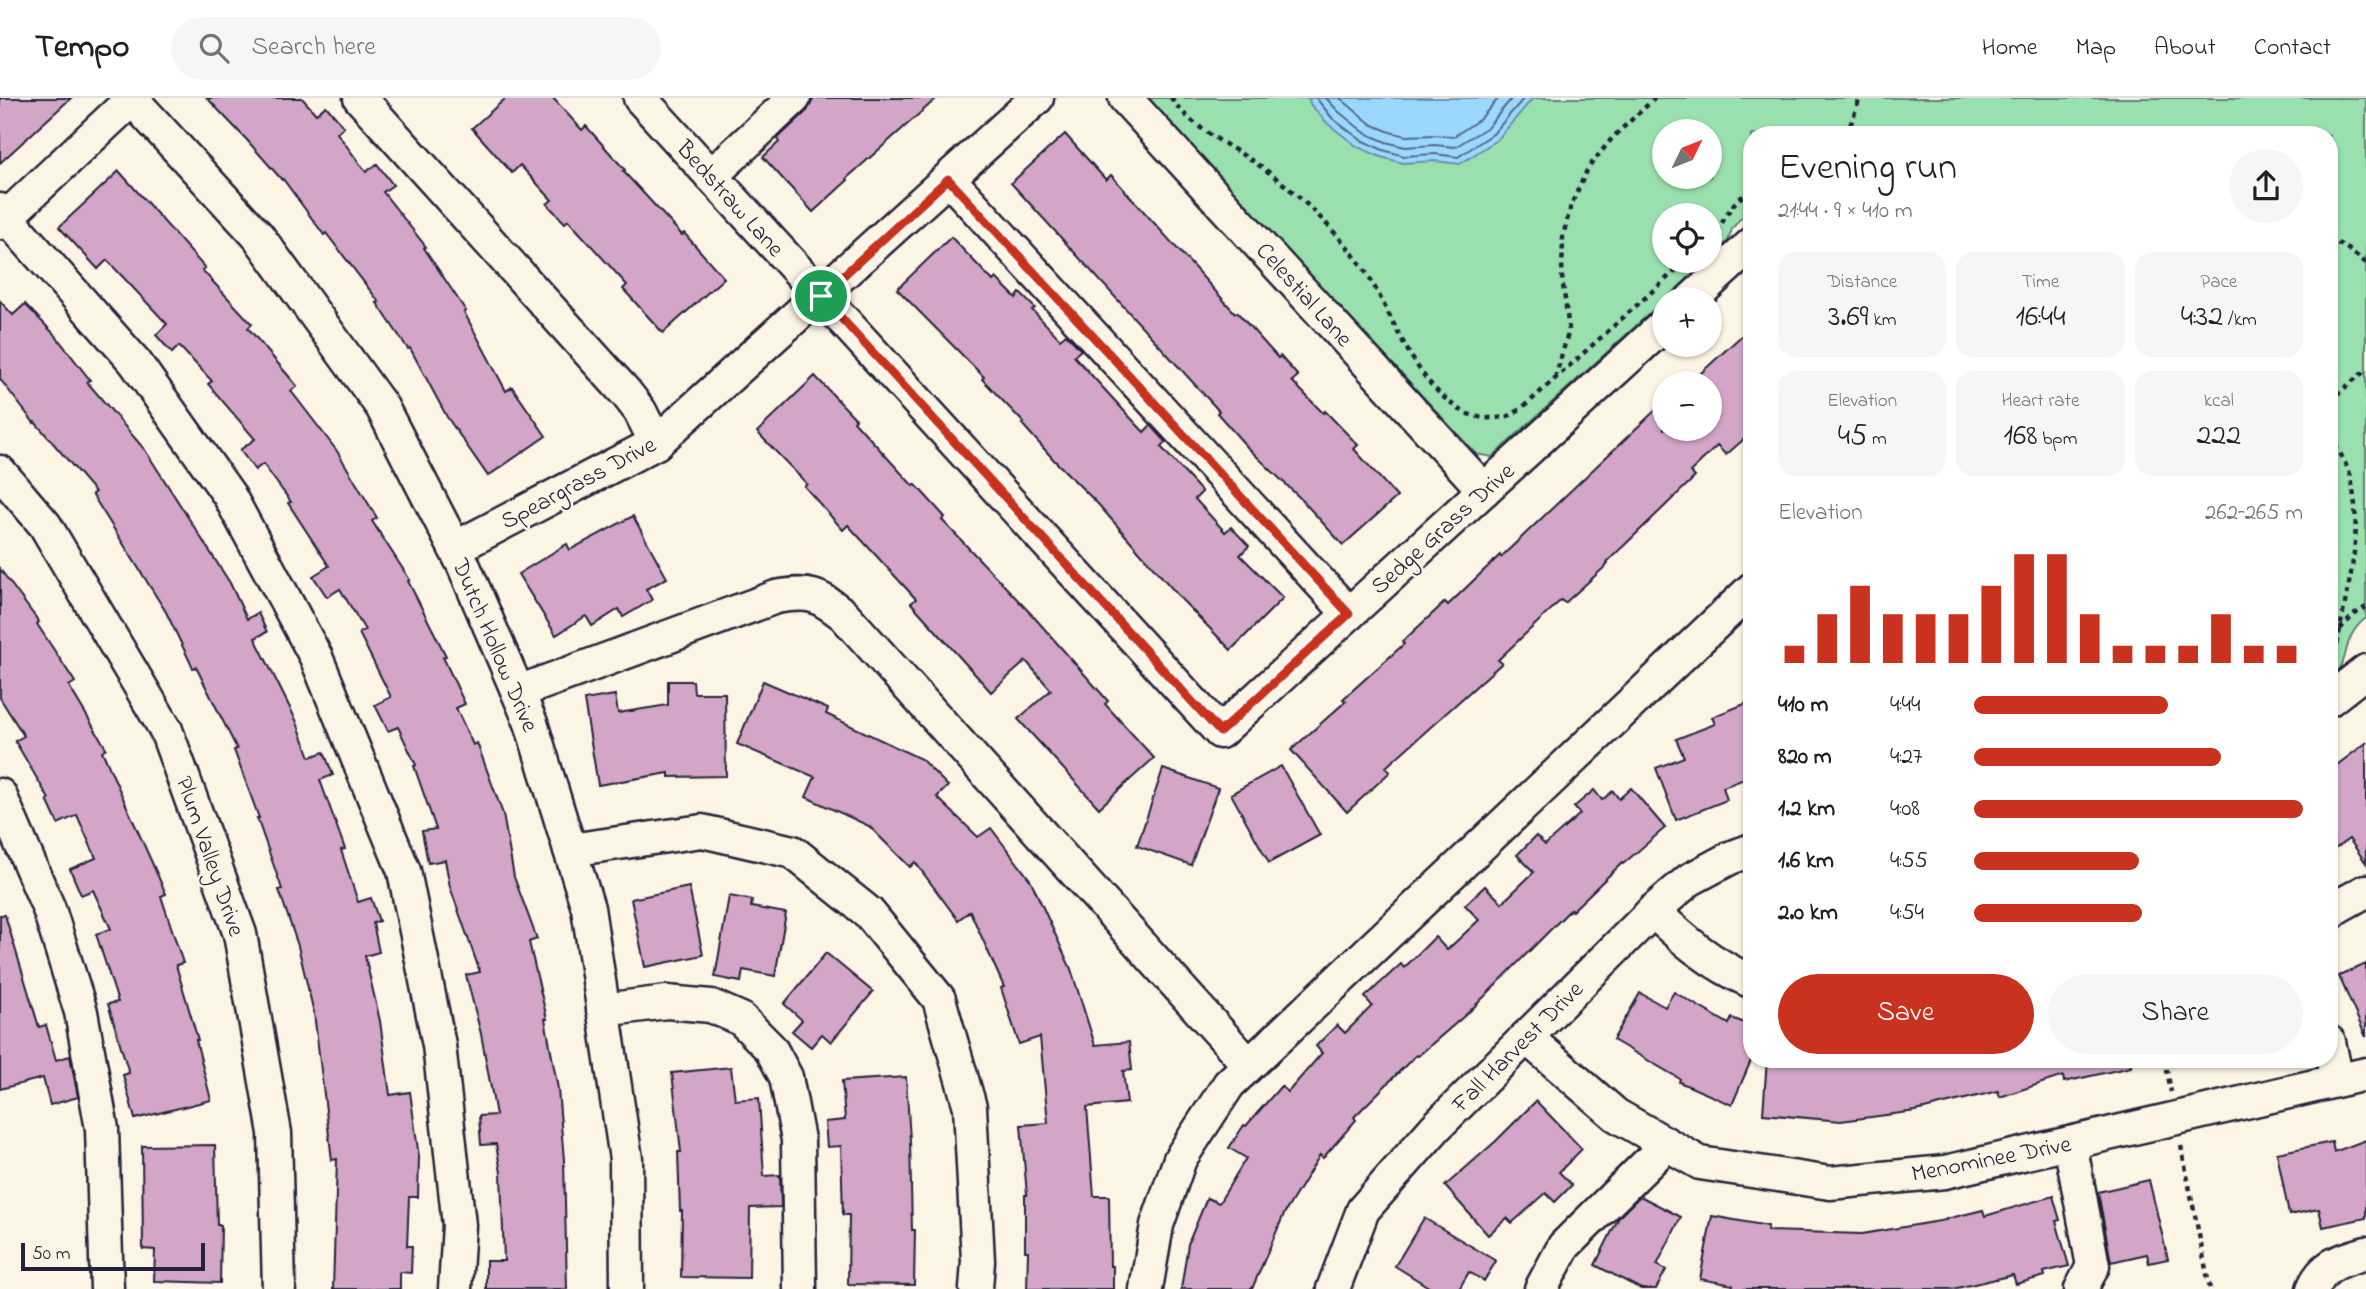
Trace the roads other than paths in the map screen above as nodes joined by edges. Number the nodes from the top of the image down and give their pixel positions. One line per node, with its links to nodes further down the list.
1 (131, 98): 9 (street); 17 (street, Dutch Hollow Drive)
2 (360, 98): 14 (street)
3 (640, 98): 7 (street, Bedstraw Lane)
4 (794, 98): 7 (street)
5 (1037, 98): 8 (street, Speargrass Drive)
6 (1125, 98): 16 (street, Celestial Lane)
7 (711, 176): 12 (street, Bedstraw Lane)
8 (948, 179): 12 (street, Speargrass Drive); 19 (street)
9 (2, 216): 41 (street)
10 (1743, 252): 11 (street)
11 (1705, 287)
12 (821, 296): 14 (street, Speargrass Drive); 23 (street, Bedstraw Lane)
13 (1652, 336): 16 (street, Sedge Grass Drive)
14 (656, 443): 17 (street, Speargrass Drive)
15 (0, 472): 40 (street, Plum Valley Drive)
16 (1484, 490): 19 (street, Sedge Grass Drive)
17 (456, 548): 21 (street, Dutch Hollow Drive)
18 (1743, 597): 34 (street)
19 (1349, 614): 23 (street, Sedge Grass Drive)
20 (2366, 671): 22 (street)
21 (518, 692): 25 (street, Dutch Hollow Drive); 34 (street)
22 (2338, 692)
23 (1220, 732)
24 (0, 795): 39 (street)
25 (570, 850): 31 (street, Dutch Hollow Drive); 44 (street)
26 (1743, 853): 29 (street, Fall Harvest Drive)
27 (2366, 891): 28 (street)
28 (2338, 906)
29 (1653, 911): 30 (street); 32 (street, Fall Harvest Drive)
30 (1743, 978)
31 (603, 1010): 42 (street, Dutch Hollow Drive); 43 (street)
32 (1526, 1037): 37 (street, Menominee Drive); 46 (street, Fall Harvest Drive)
33 (2338, 1056): 35 (street)
34 (1248, 1064): 45 (street)
35 (2351, 1077): 36 (street, Menominee Drive)
36 (2070, 1143): 37 (street, Menominee Drive); 48 (street)
37 (1667, 1144): 47 (street)
38 (2366, 1253): 49 (street)
39 (107, 1289)
40 (279, 1289)
41 (456, 1289)
42 (627, 1289)
43 (800, 1289)
44 (976, 1289)
45 (1146, 1289)
46 (1334, 1289)
47 (1541, 1289)
48 (2081, 1289)
49 (2313, 1289)

